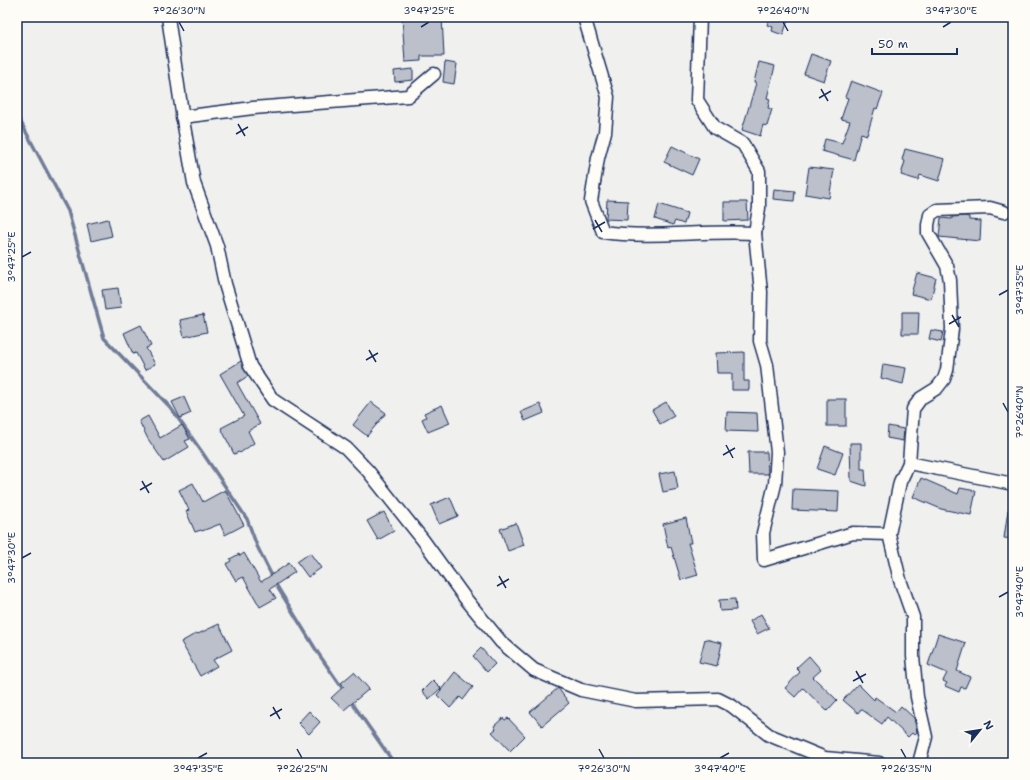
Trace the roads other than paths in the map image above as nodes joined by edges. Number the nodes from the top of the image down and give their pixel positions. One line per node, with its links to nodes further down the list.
1 (168, 17): 5 (street)
2 (584, 17): 7 (street)
3 (700, 17): 7 (street)
4 (434, 74): 5 (street)
5 (182, 117): 11 (street)
6 (1004, 212): 8 (street)
7 (755, 233): 10 (street)
8 (909, 463): 9 (street); 10 (street)
9 (1013, 484)
10 (888, 534): 12 (street)
11 (878, 763)
12 (919, 763)

